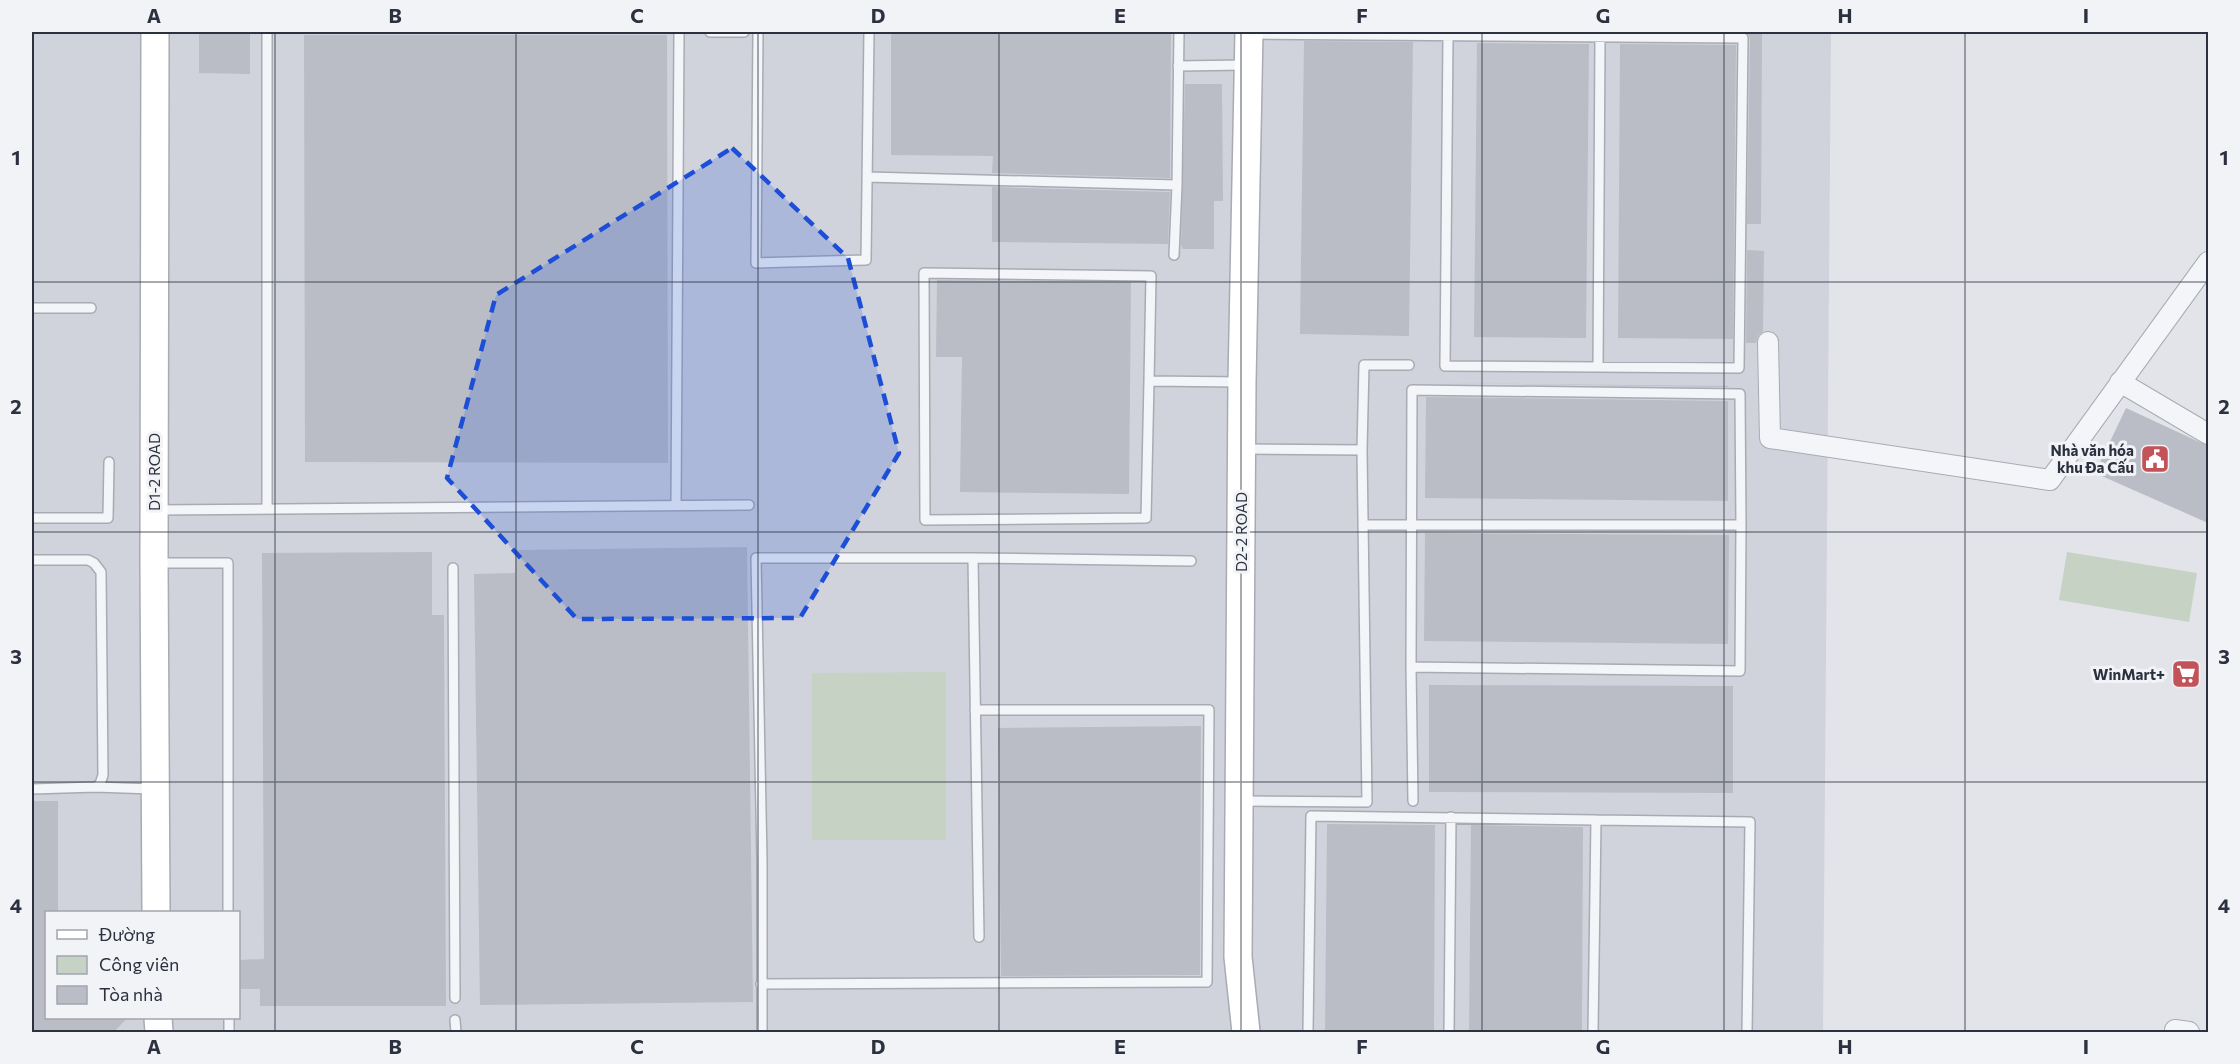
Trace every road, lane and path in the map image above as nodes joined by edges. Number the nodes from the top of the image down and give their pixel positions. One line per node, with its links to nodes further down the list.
1 (155, 32): 33 (main road, D1-2 ROAD)
2 (267, 32): 32 (lane)
3 (679, 32): 30 (lane)
4 (710, 32): 5 (lane)
5 (744, 32)
6 (758, 32): 14 (lane)
7 (869, 32): 14 (lane)
8 (1179, 32): 13 (lane)
9 (1249, 33): 10 (lane); 12 (main road, D2-2 ROAD)
10 (1448, 36): 11 (lane); 22 (lane)
11 (1600, 37): 22 (lane); 22 (lane)
12 (1248, 65): 13 (lane); 24 (main road, D2-2 ROAD)
13 (1178, 66): 15 (lane)
14 (867, 177): 15 (lane)
15 (1177, 185): 16 (lane)
16 (1174, 255)
17 (2208, 262): 25 (street)
18 (32, 308): 19 (lane)
19 (91, 308)
20 (1768, 342): 25 (street)
21 (1409, 365): 28 (lane)
22 (1598, 367)
23 (1149, 381): 23 (lane); 24 (lane)
24 (1242, 382): 27 (main road, D2-2 ROAD)
25 (2120, 382): 26 (street)
26 (2208, 434)
27 (1242, 449): 28 (lane); 48 (main road, D2-2 ROAD)
28 (1362, 450): 35 (lane)
29 (109, 462): 34 (lane)
30 (676, 505): 31 (lane); 32 (lane)
31 (749, 505)
32 (267, 507): 33 (lane)
33 (154, 510): 41 (main road, D1-2 ROAD)
34 (32, 518)
35 (1363, 525): 36 (lane); 48 (lane)
36 (1411, 525): 37 (lane); 37 (lane); 43 (lane)
37 (1741, 525): 43 (lane)
38 (973, 558): 40 (lane); 44 (lane); 55 (lane)
39 (32, 560): 45 (lane)
40 (1191, 561)
41 (154, 563): 47 (main road, D1-2 ROAD); 53 (lane)
42 (453, 568): 56 (lane)
43 (1412, 668): 49 (lane)
44 (975, 710): 54 (lane); 55 (lane)
45 (95, 787): 46 (lane); 47 (lane)
46 (32, 789)
47 (156, 789): 52 (main road, D1-2 ROAD)
48 (1240, 801): 60 (main road, D2-2 ROAD)
49 (1413, 801)
50 (1451, 817): 51 (lane); 61 (lane); 62 (lane)
51 (1596, 820): 63 (lane); 64 (lane)
52 (156, 911)
53 (228, 911)
54 (979, 937)
55 (761, 984): 59 (lane)
56 (455, 998)
57 (455, 1020): 58 (lane)
58 (456, 1032)
59 (762, 1032)
60 (1246, 1032)
61 (1308, 1032)
62 (1449, 1032)
63 (1593, 1032)
64 (1747, 1032)

